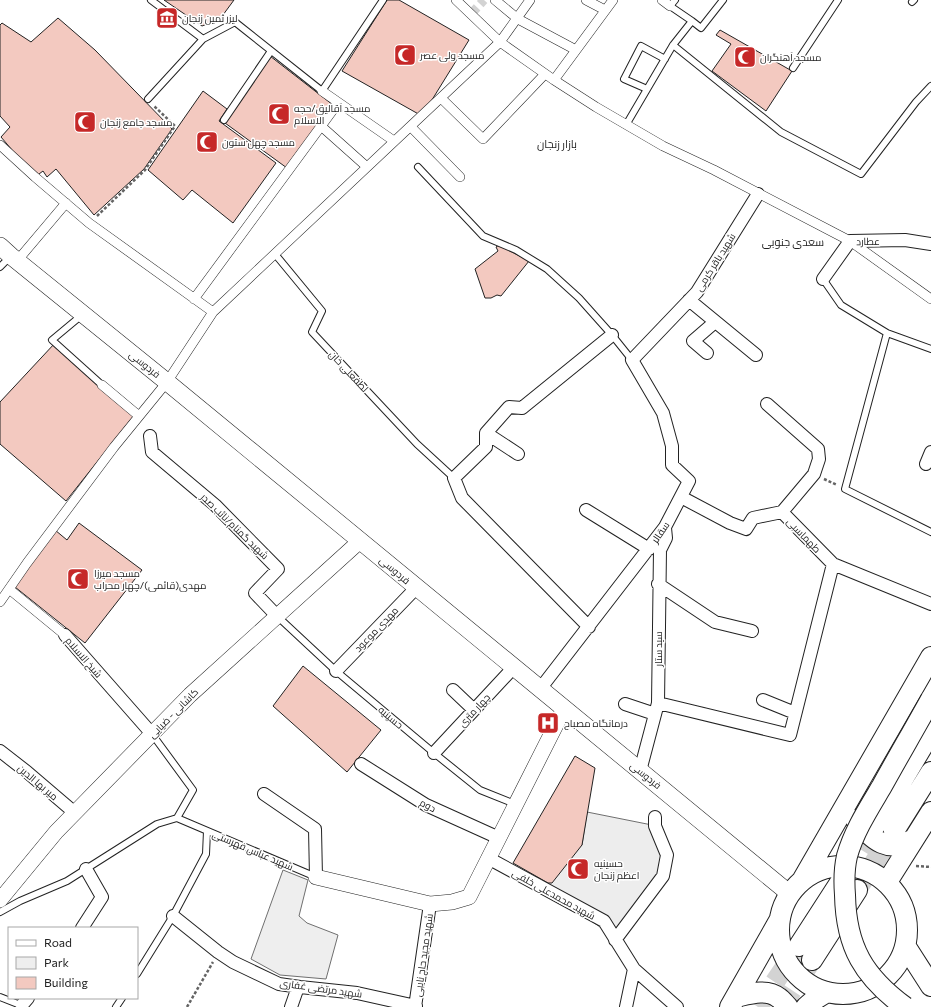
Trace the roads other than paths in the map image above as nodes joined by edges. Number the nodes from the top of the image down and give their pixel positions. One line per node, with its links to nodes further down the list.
1 (151, 0): 15 (lane)
2 (383, 0): 26 (lane)
3 (456, 0): 16 (street)
4 (495, 0): 13 (street)
5 (530, 0): 13 (street)
6 (586, 0): 12 (street)
7 (613, 0): 12 (street)
8 (662, 0): 11 (street)
9 (723, 0): 14 (lane)
10 (838, 0): 21 (lane)
11 (673, 3): 14 (lane)
12 (605, 10): 18 (street)
13 (518, 19): 16 (street); 18 (street)
14 (692, 21): 17 (lane)
15 (203, 39): 19 (lane); 27 (lane)
16 (500, 42): 22 (street); 34 (street)
17 (673, 45): 20 (lane); 24 (lane)
18 (576, 50): 23 (street)
19 (271, 51): 26 (lane); 30 (lane)
20 (665, 59): 25 (lane); 25 (lane)
21 (793, 68)
22 (545, 74): 23 (street); 28 (street)
23 (554, 80): 31 (street)
24 (931, 86)
25 (647, 90): 31 (lane)
26 (322, 91): 29 (street)
27 (148, 99)
28 (443, 100)
29 (338, 102): 32 (street); 34 (street)
30 (224, 120)
31 (626, 125): 39 (street)
32 (321, 126): 36 (street); 46 (street)
33 (412, 128): 38 (street)
34 (394, 142): 36 (street)
35 (0, 145): 40 (street)
36 (367, 167): 43 (street)
37 (418, 167): 53 (lane)
38 (460, 177)
39 (758, 194): 41 (street); 48 (street, شهید باقر کرمی)
40 (66, 203): 44 (street); 46 (street)
41 (850, 241): 42 (street, عطارد); 45 (street, عطارد); 47 (street)
42 (931, 244)
43 (275, 254): 49 (street); 67 (lane, لطفعلی خان)
44 (7, 258): 50 (main road, فردوسی)
45 (823, 279): 52 (lane)
46 (194, 299): 49 (street)
47 (931, 299)
48 (689, 300): 51 (street); 57 (street, شهید باقر کرمی)
49 (213, 312): 58 (street)
50 (83, 314): 58 (main road, فردوسی); 59 (lane)
51 (715, 322): 55 (street); 56 (street)
52 (887, 333): 54 (lane); 72 (lane)
53 (612, 334): 57 (lane); 62 (street)
54 (931, 349)
55 (707, 353)
56 (756, 355)
57 (632, 360): 68 (street, سقالر)
58 (167, 382): 61 (street); 73 (main road, فردوسی)
59 (102, 385): 61 (street)
60 (767, 404): 70 (street)
61 (139, 416): 78 (street)
62 (486, 433): 65 (street); 67 (street)
63 (150, 436): 81 (street, شهید گمنام/نائب صدر)
64 (931, 452): 66 (street)
65 (518, 454)
66 (926, 464)
67 (454, 478): 82 (street, لطفعلی خان)
68 (681, 497): 70 (street, طهماسبی); 71 (street, سقالر)
69 (586, 510): 74 (street)
70 (782, 512): 75 (street, طهماسبی)
71 (665, 527): 74 (street, سقالر); 76 (street, سید ستار)
72 (931, 532)
73 (360, 541): 77 (main road, فردوسی); 81 (street, کاشانی - ضیایی)
74 (649, 549): 82 (street, سقالر)
75 (833, 564): 80 (street, طهماسبی); 96 (street)
76 (658, 584): 83 (street); 94 (street, سید ستار)
77 (417, 587): 86 (main road, فردوسی); 87 (street, مهدی موعود)
78 (9, 589): 79 (street); 84 (street, شیخ الاسلام)
79 (0, 602)
80 (931, 604)
81 (277, 616): 87 (lane, حسینیه); 98 (street, کاشانی - ضیایی)
82 (589, 627): 88 (street, سقالر)
83 (752, 631)
84 (65, 635): 98 (street, شیخ الاسلام)
85 (931, 657): 104 (highway)
86 (514, 667): 88 (main road, فردوسی); 95 (street, چهار متری)
87 (336, 671): 100 (lane, حسینیه)
88 (540, 689): 93 (main road, فردوسی)
89 (453, 690): 95 (street)
90 (931, 699): 147 (highway, bridge)
91 (764, 700): 96 (street)
92 (625, 704): 94 (street)
93 (564, 708): 102 (main road, فردوسی); 106 (street)
94 (657, 709): 96 (street); 102 (street, سید ستار)
95 (474, 710): 100 (street, چهار متری)
96 (795, 713)
97 (931, 732): 111 (highway)
98 (152, 734): 108 (street, کاشانی - ضیایی); 110 (lane)
99 (0, 751): 108 (street, میر بها الدین)
100 (434, 753): 106 (lane, حسینیه)
101 (361, 764): 114 (street, دوم)
102 (640, 771): 122 (main road, فردوسی)
103 (931, 772): 113 (highway)
104 (855, 789): 115 (highway); 119 (highway)
105 (264, 794): 118 (street)
106 (515, 804): 114 (street)
107 (931, 812): 115 (highway)
108 (75, 813): 123 (street, کاشانی - ضیایی)
109 (655, 817): 129 (street)
110 (177, 818): 112 (lane, شهید عباس فهرستی); 117 (lane)
111 (875, 826)
112 (207, 831): 118 (lane, شهید عباس فهرستی); 126 (lane)
113 (894, 831)
114 (498, 838): 116 (street)
115 (914, 839): 120 (highway)
116 (488, 858): 124 (street); 129 (street, شهید محمدعلی خلفی)
117 (86, 869): 125 (lane); 128 (street)
118 (316, 877): 124 (street, شهید عباس فهرستی)
119 (803, 880): 120 (highway); 122 (highway)
120 (887, 882): 130 (highway)
121 (849, 886): 131 (highway)
122 (790, 894): 127 (highway)
123 (0, 900)
124 (430, 904): 141 (street, شهید مجید حاج نایبی)
125 (0, 912)
126 (173, 916): 133 (lane); 135 (street, شهید مرتضی غفاری)
127 (780, 919): 136 (highway); 138 (highway)
128 (83, 927)
129 (615, 940): 132 (street, شهید محمدعلی خلفی)
130 (906, 947): 134 (highway); 136 (highway)
131 (805, 953)
132 (634, 969): 142 (street); 143 (street, شهید محمدعلی خلفی)
133 (138, 972)
134 (931, 986)
135 (298, 987): 140 (street); 141 (street, شهید مرتضی غفاری)
136 (828, 992): 145 (highway); 146 (highway)
137 (8, 999): 139 (lane)
138 (733, 1002): 144 (highway)
139 (25, 1003)
140 (291, 1007)
141 (417, 1007)
142 (626, 1007)
143 (677, 1007)
144 (788, 1007)
145 (806, 1007)
146 (857, 1007)
147 (905, 1007)

